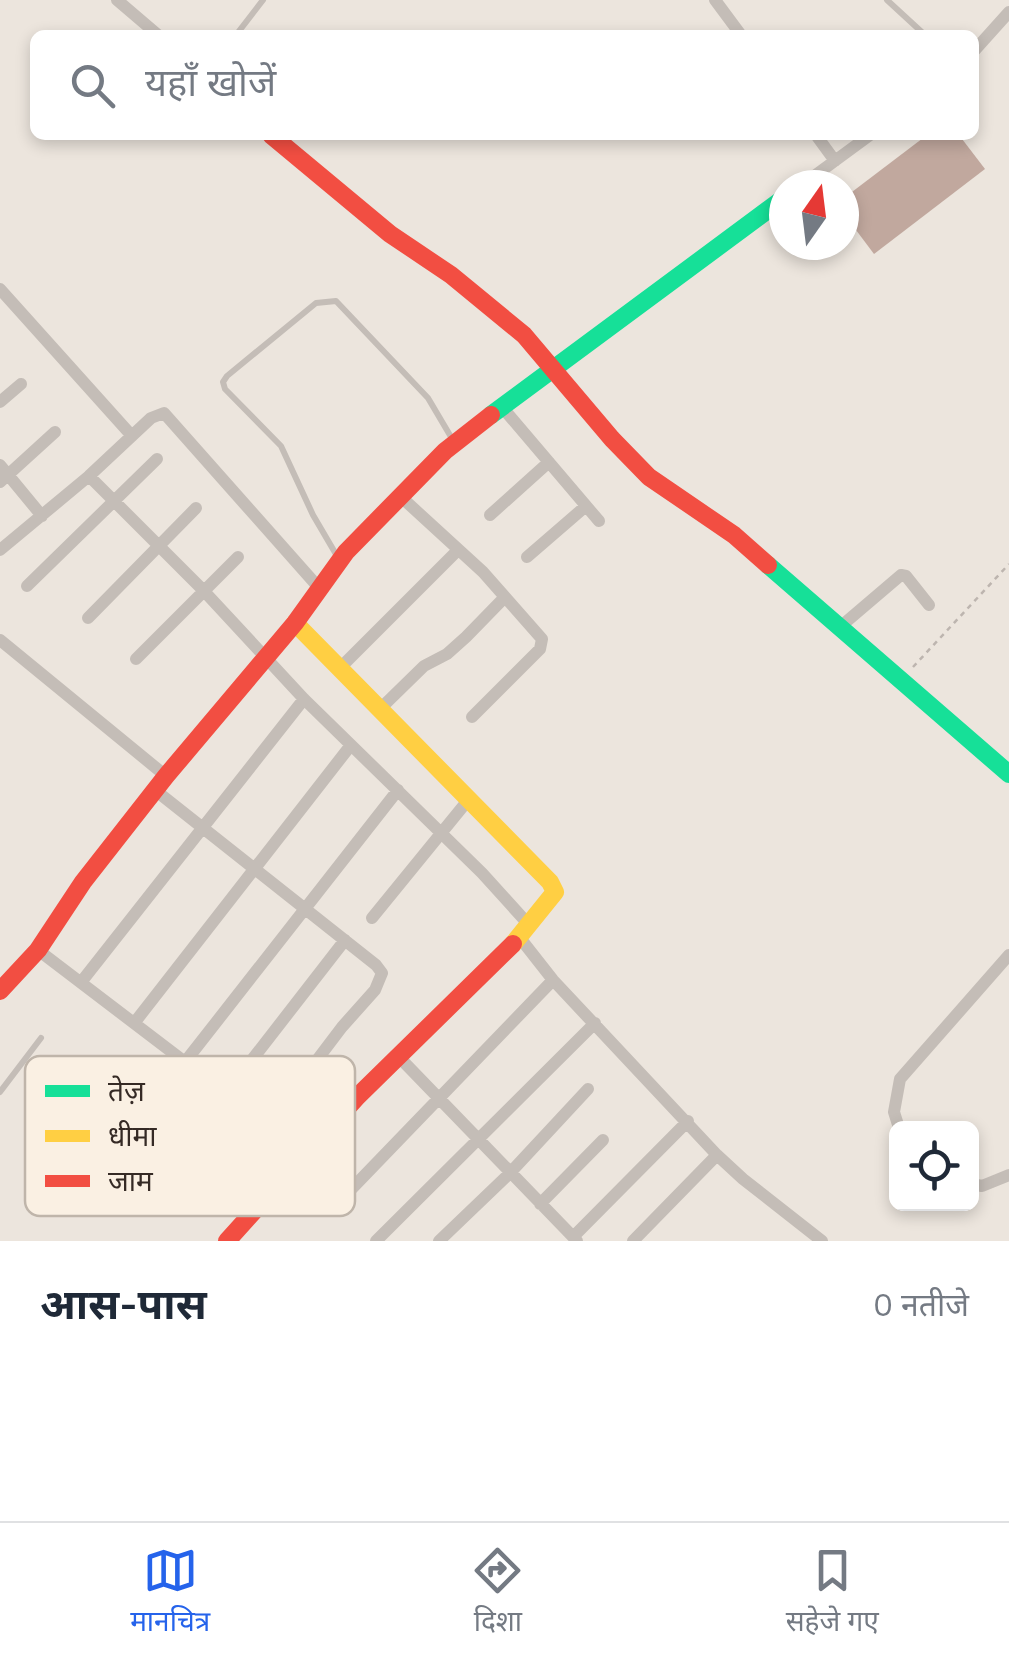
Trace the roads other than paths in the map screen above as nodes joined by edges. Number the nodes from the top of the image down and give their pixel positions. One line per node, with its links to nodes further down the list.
1 (117, 0): 6 (street)
2 (263, 0): 7 (lane)
3 (715, 0): 8 (street)
4 (887, 0): 9 (lane)
5 (1009, 12): 10 (street)
6 (152, 30)
7 (240, 30)
8 (738, 30)
9 (920, 30)
10 (979, 45)
11 (277, 140): 20 (street)
12 (820, 140): 14 (street)
13 (863, 140): 14 (street)
14 (835, 161): 15 (street)
15 (823, 170)
16 (769, 209): 20 (street)
17 (0, 289): 18 (street)
18 (13, 302): 19 (street); 25 (street)
19 (0, 314)
20 (553, 366): 23 (street); 51 (street)
21 (21, 384): 22 (street)
22 (0, 402)
23 (502, 406): 26 (street); 28 (street)
24 (55, 432): 29 (street)
25 (132, 436): 30 (street); 45 (street)
26 (454, 444): 31 (street); 43 (lane)
27 (157, 460): 32 (street)
28 (549, 462): 33 (street); 35 (street)
29 (3, 474): 36 (street)
30 (89, 476): 32 (street); 36 (street)
31 (400, 496): 40 (street); 43 (street)
32 (113, 502): 38 (street); 44 (street)
33 (586, 506): 37 (street); 42 (street)
34 (196, 508): 38 (street)
35 (490, 515)
36 (42, 516): 39 (street)
37 (599, 521)
38 (158, 546): 46 (street); 49 (street)
39 (0, 550)
40 (458, 551): 47 (street); 55 (street)
41 (238, 557): 46 (street)
42 (527, 557)
43 (340, 561): 45 (street)
44 (27, 586)
45 (320, 589): 50 (street)
46 (203, 590): 53 (street); 54 (street)
47 (504, 598): 57 (street); 58 (street)
48 (928, 605): 51 (street)
49 (88, 618)
50 (295, 623): 53 (street); 55 (street)
51 (840, 627): 60 (street)
52 (0, 640): 61 (street)
53 (266, 656): 56 (street); 61 (street)
54 (136, 659)
55 (341, 667): 57 (street)
56 (304, 699): 59 (street); 64 (street)
57 (381, 708): 63 (street)
58 (472, 716)
59 (351, 744): 62 (street); 66 (street)
60 (1009, 774)
61 (160, 783): 64 (street); 71 (street)
62 (398, 790): 65 (street); 67 (street)
63 (469, 799): 65 (street); 69 (street)
64 (204, 827): 66 (street); 74 (street)
65 (442, 833): 68 (street); 69 (street)
66 (254, 867): 67 (street); 76 (street)
67 (305, 907): 70 (street); 81 (street)
68 (372, 918)
69 (525, 932): 73 (street); 84 (street)
70 (345, 940): 82 (street); 83 (street)
71 (38, 950): 74 (street); 75 (street)
72 (1009, 956): 91 (street)
73 (553, 980): 77 (street); 88 (street)
74 (82, 982): 76 (street)
75 (0, 991)
76 (135, 1022): 80 (street)
77 (595, 1023): 90 (street); 92 (street)
78 (41, 1038): 79 (lane)
79 (27, 1056)
80 (177, 1056)
81 (189, 1056)
82 (254, 1056)
83 (322, 1056)
84 (398, 1056): 88 (street); 89 (street)
85 (25, 1059): 87 (lane)
86 (588, 1089): 95 (street)
87 (0, 1092)
88 (437, 1097): 92 (street); 97 (street)
89 (355, 1099)
90 (688, 1121): 94 (street); 101 (street)
91 (896, 1121)
92 (478, 1139): 95 (street); 103 (street)
93 (603, 1140): 99 (street)
94 (718, 1155): 105 (street); 106 (street)
95 (510, 1173): 99 (street); 104 (street)
96 (1009, 1175): 98 (street)
97 (355, 1185)
98 (979, 1185)
99 (540, 1204): 101 (street)
100 (247, 1216): 102 (street)
101 (575, 1239)
102 (226, 1241)
103 (376, 1241)
104 (439, 1241)
105 (633, 1241)
106 (822, 1241)

